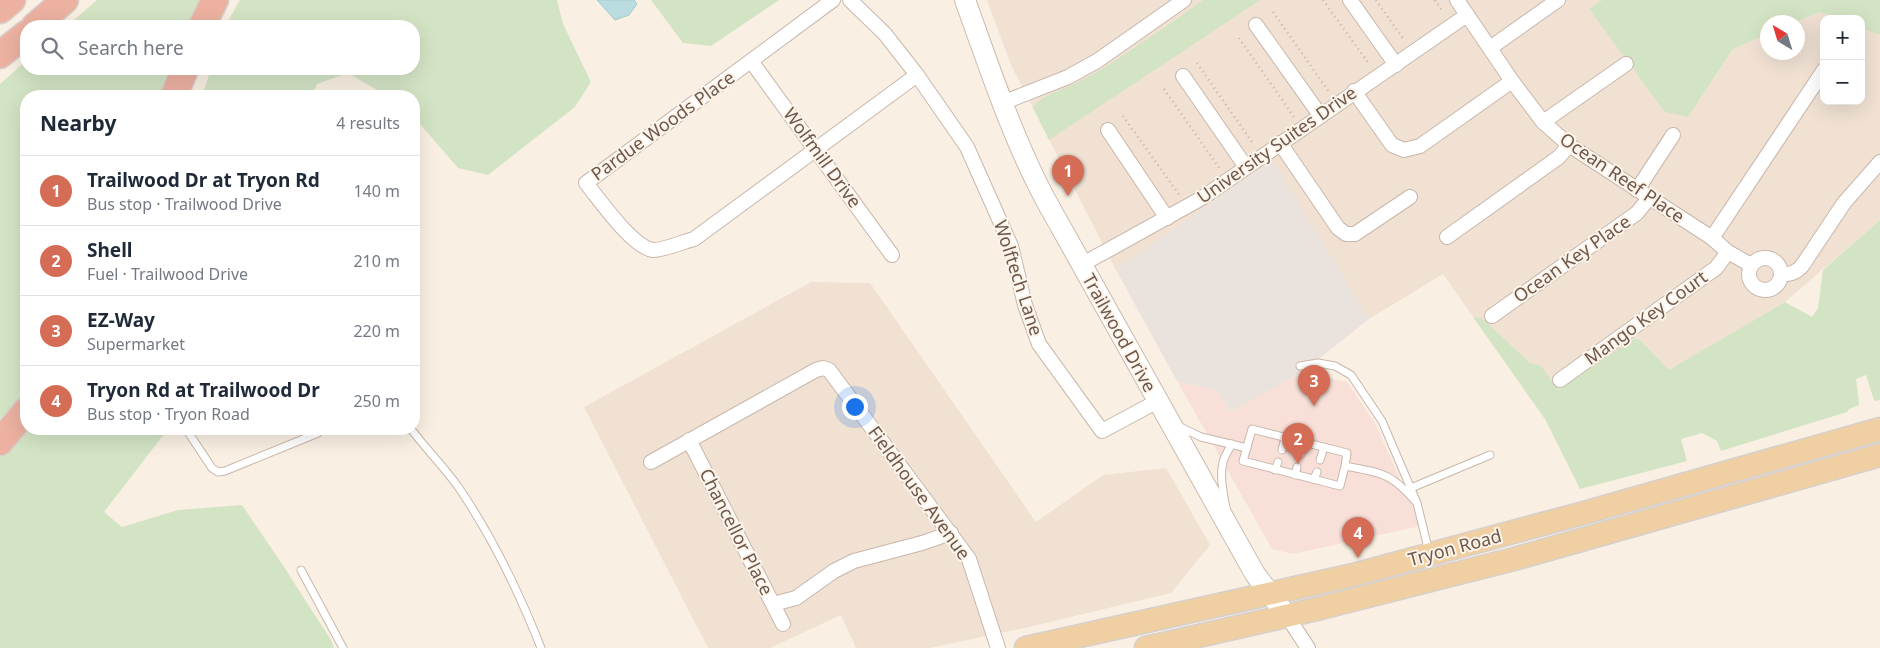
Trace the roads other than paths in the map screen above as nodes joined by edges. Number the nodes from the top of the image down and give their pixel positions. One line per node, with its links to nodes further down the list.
1 (12, 0): 11 (highway)
2 (65, 0): 13 (highway)
3 (215, 0): 14 (highway)
4 (833, 0): 19 (street, Pardue Woods Place)
5 (850, 0): 23 (street, Wolftech Lane)
6 (965, 0): 29 (street, Trailwood Drive)
7 (1350, 0): 21 (street)
8 (1457, 0): 12 (street, Ocean Reef Place)
9 (1558, 0): 17 (street)
10 (1174, 3): 29 (street)
11 (0, 10)
12 (1467, 15): 17 (street, Ocean Reef Place); 21 (street, University Suites Drive)
13 (42, 20)
14 (205, 20)
15 (1256, 24): 30 (street)
16 (20, 39): 18 (highway)
17 (1490, 48): 26 (street, Ocean Reef Place)
18 (0, 56)
19 (751, 61): 36 (street, Wolfmill Drive); 36 (street, Pardue Woods Place)
20 (1626, 64): 31 (street)
21 (1396, 65): 28 (street, University Suites Drive)
22 (183, 75): 27 (highway)
23 (916, 75): 36 (street, Pardue Woods Place); 53 (street, Wolftech Lane)
24 (1183, 76): 38 (street)
25 (1820, 76): 44 (street)
26 (1512, 81): 28 (street); 31 (street, Ocean Reef Place)
27 (176, 90)
28 (1354, 91): 30 (street, University Suites Drive)
29 (1002, 103): 47 (street, Trailwood Drive)
30 (1320, 115): 34 (street, University Suites Drive)
31 (1543, 122): 35 (street, Ocean Reef Place)
32 (1108, 130): 42 (street)
33 (1673, 135): 39 (street)
34 (1280, 143): 38 (street, University Suites Drive); 40 (street)
35 (1569, 145): 39 (street, Ocean Reef Place); 43 (street)
36 (816, 150): 46 (street, Wolfmill Drive)
37 (1880, 162): 49 (street)
38 (1246, 167): 42 (street, University Suites Drive)
39 (1637, 190): 41 (street, Ocean Reef Place)
40 (1410, 197)
41 (1649, 198): 44 (street, Ocean Reef Place); 50 (street, Ocean Key Place)
42 (1167, 218): 47 (street, University Suites Drive)
43 (1447, 237)
44 (1712, 238): 45 (street, Ocean Reef Place)
45 (1728, 252): 48 (street, Ocean Reef Place); 52 (street, Mango Key Court)
46 (892, 255)
47 (1081, 265): 53 (street, Trailwood Drive)
48 (1752, 265): 49 (street); 49 (street)
49 (1782, 274)
50 (1492, 316)
51 (1300, 366): 74 (lane)
52 (1560, 380)
53 (1158, 401): 55 (street, Trailwood Drive)
54 (20, 418): 62 (highway)
55 (1171, 423): 64 (lane); 76 (street, Trailwood Drive)
56 (1880, 428): 78 (main road, Tryon Road)
57 (190, 435): 58 (lane)
58 (313, 435)
59 (416, 435): 85 (lane)
60 (1286, 438): 63 (lane); 66 (lane); 67 (lane)
61 (688, 440): 72 (street, Fieldhouse Avenue); 77 (street, Fieldhouse Avenue); 81 (street, Chancellor Place)
62 (0, 442)
63 (1306, 442): 65 (lane); 68 (lane)
64 (1232, 444): 66 (lane); 76 (lane)
65 (1324, 447): 71 (lane); 73 (lane)
66 (1247, 448): 73 (lane)
67 (1282, 450)
68 (1301, 454)
69 (1490, 455): 74 (lane)
70 (1880, 455): 82 (main road, Tryon Road)
71 (1320, 460)
72 (651, 462)
73 (1345, 466): 75 (lane)
74 (1411, 488): 75 (lane)
75 (1417, 503): 78 (lane)
76 (1229, 526): 80 (street, Trailwood Drive)
77 (951, 533): 81 (street); 86 (street, Fieldhouse Avenue)
78 (1430, 555): 80 (main road, Tryon Road)
79 (301, 570): 84 (lane)
80 (1270, 594): 82 (street, Trailwood Drive); 87 (main road, Tryon Road)
81 (773, 604): 83 (street, Chancellor Place)
82 (1287, 616): 88 (main road, Tryon Road); 89 (street, Trailwood Drive)
83 (783, 624)
84 (343, 648)
85 (541, 648)
86 (998, 648)
87 (1026, 648)
88 (1146, 648)
89 (1308, 648)

